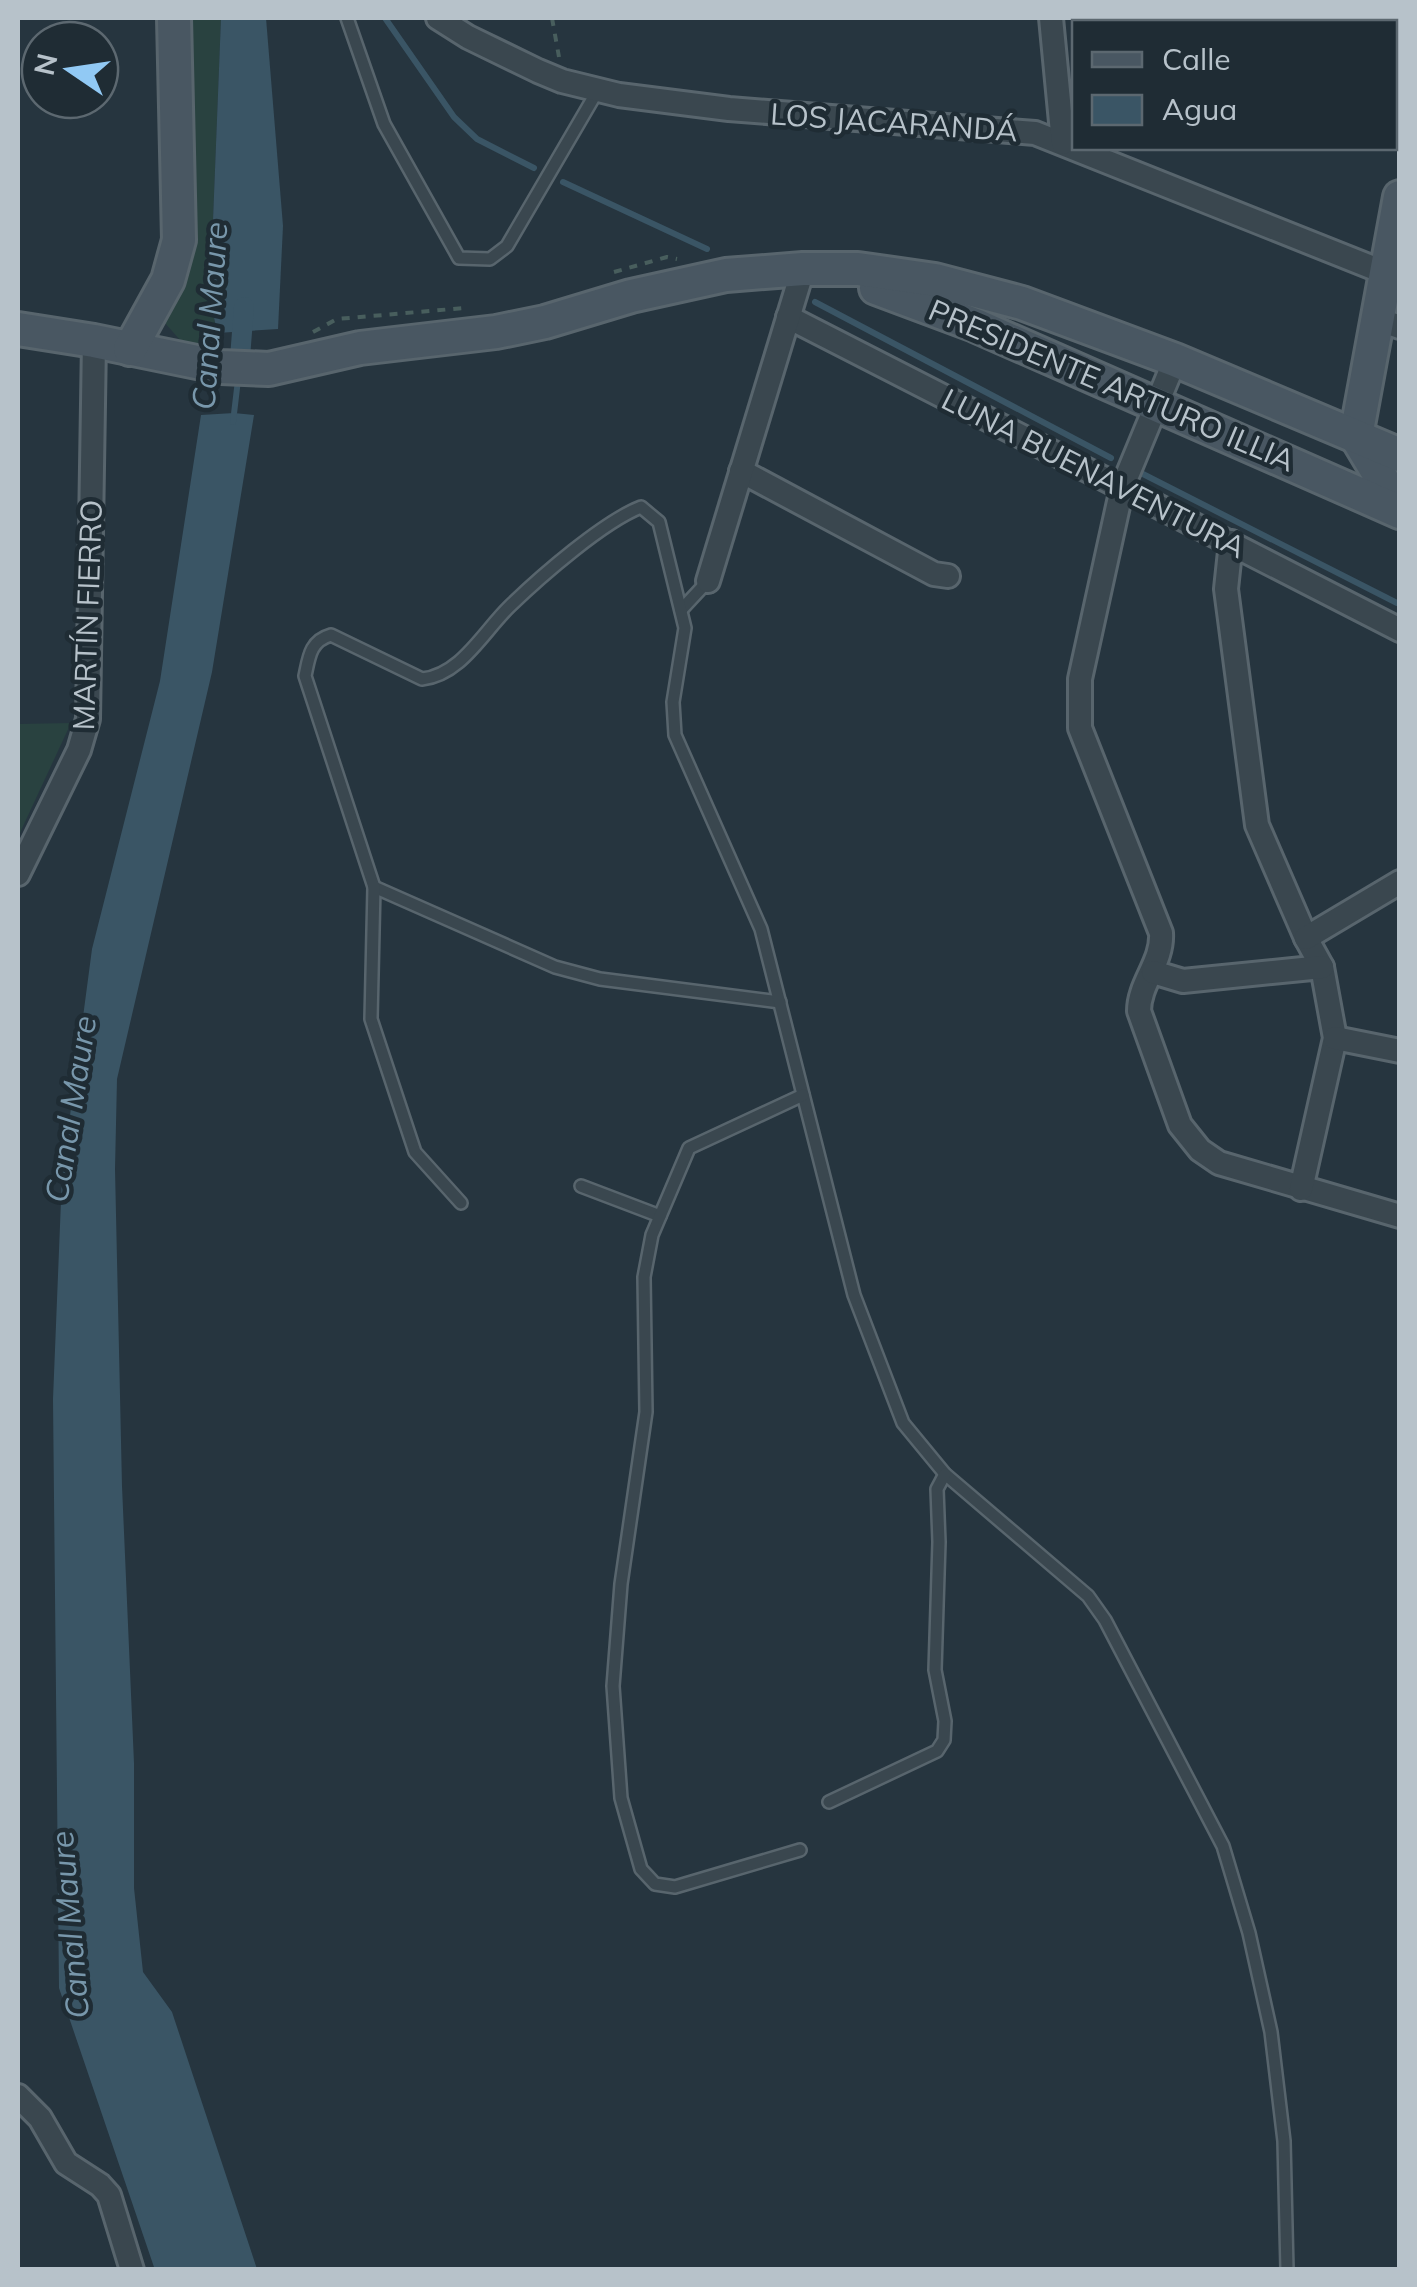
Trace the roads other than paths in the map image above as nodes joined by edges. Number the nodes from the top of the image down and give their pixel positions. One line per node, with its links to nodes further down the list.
1 (174, 18): 16 (street)
2 (347, 18): 5 (lane)
3 (438, 18): 5 (street, LOS JACARANDÁ)
4 (1051, 18): 6 (street)
5 (598, 90): 6 (street, LOS JACARANDÁ)
6 (1063, 143): 7 (street, LOS JACARANDÁ)
7 (1072, 147)
8 (1080, 150): 11 (street, LOS JACARANDÁ)
9 (1400, 197): 11 (street)
10 (811, 270): 12 (street); 16 (street, PRESIDENTE ARTURO ILLIA); 17 (street, PRESIDENTE ARTURO ILLIA); 18 (street, PRESIDENTE ARTURO ILLIA)
11 (1393, 276): 13 (street)
12 (788, 317): 21 (street); 22 (street, LUNA BUENAVENTURA)
13 (1390, 323): 19 (street)
14 (18, 329): 15 (street, PRESIDENTE ARTURO ILLIA)
15 (94, 341): 16 (street, PRESIDENTE ARTURO ILLIA); 29 (street, MARTÍN FIERRO)
16 (130, 348)
17 (1175, 360): 18 (street); 19 (street, PRESIDENTE ARTURO ILLIA)
18 (1157, 403): 22 (street); 23 (street, PRESIDENTE ARTURO ILLIA)
19 (1356, 436): 20 (street, PRESIDENTE ARTURO ILLIA); 23 (street)
20 (1400, 455)
21 (741, 471): 25 (street); 26 (street)
22 (1122, 488): 24 (street, LUNA BUENAVENTURA); 34 (street)
23 (1400, 510)
24 (1232, 542): 28 (street, LUNA BUENAVENTURA); 32 (street)
25 (948, 576)
26 (708, 581): 27 (lane)
27 (680, 610): 31 (lane); 35 (lane)
28 (1400, 630)
29 (18, 874)
30 (1400, 882): 32 (street)
31 (374, 887): 35 (lane); 41 (lane)
32 (1306, 938): 33 (street)
33 (1322, 966): 34 (street); 36 (street)
34 (1153, 972): 40 (street)
35 (780, 1002): 38 (lane)
36 (1335, 1038): 37 (street); 40 (street)
37 (1400, 1051)
38 (804, 1095): 42 (lane); 44 (lane)
39 (580, 1186): 42 (lane)
40 (1301, 1189): 43 (street)
41 (462, 1203)
42 (660, 1216): 46 (lane)
43 (1400, 1216)
44 (944, 1474): 45 (lane); 49 (lane)
45 (829, 1802)
46 (800, 1850)
47 (18, 2096): 48 (street)
48 (132, 2270)
49 (1288, 2270)

